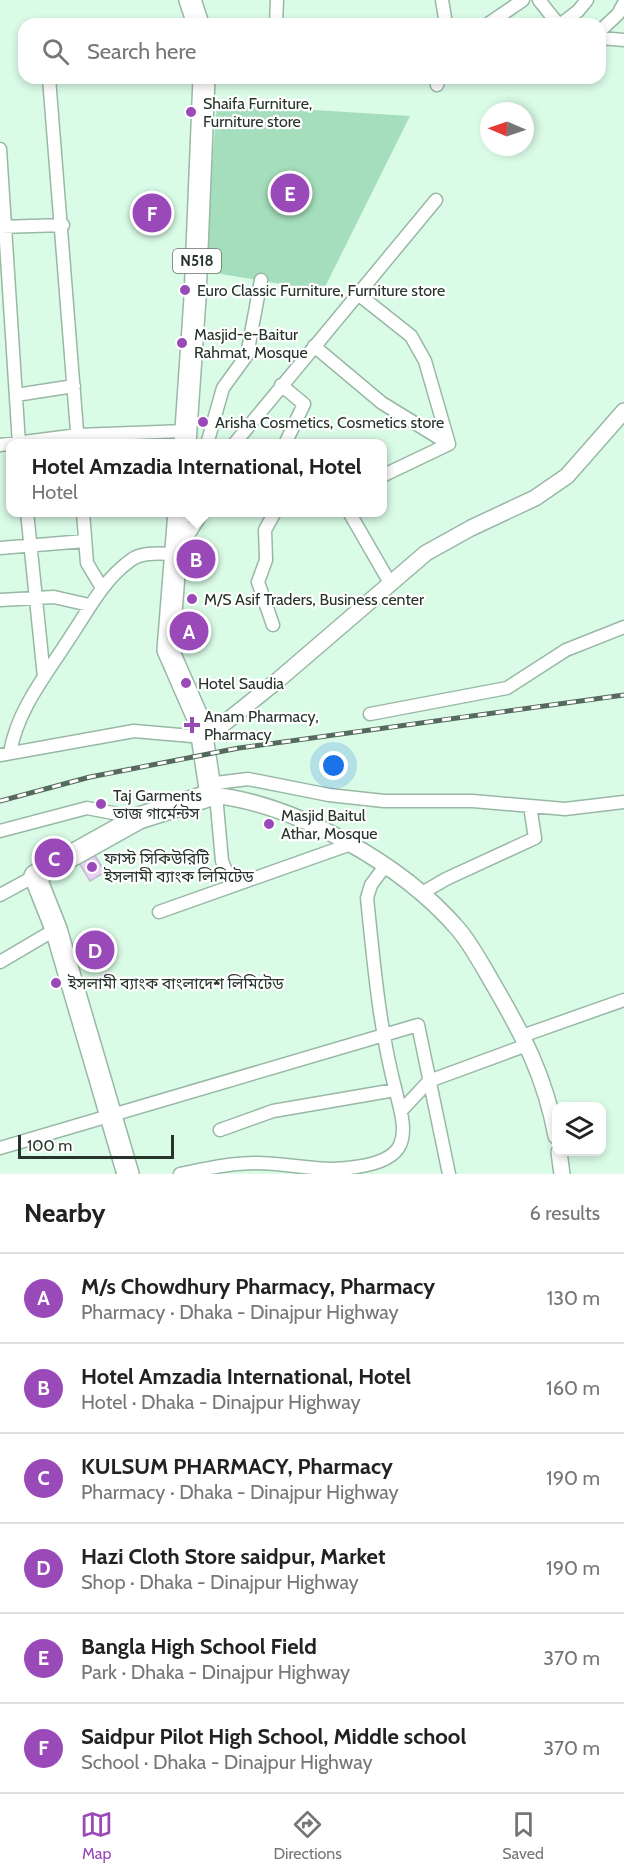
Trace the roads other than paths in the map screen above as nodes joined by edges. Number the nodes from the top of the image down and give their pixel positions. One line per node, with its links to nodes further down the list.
1 (190, 0): 8 (highway)
2 (277, 0): 9 (street)
3 (442, 0): 10 (street)
4 (523, 0): 11 (street)
5 (539, 0): 12 (street)
6 (587, 0): 13 (street)
7 (624, 3): 14 (street)
8 (196, 18)
9 (276, 18)
10 (445, 18)
11 (497, 18)
12 (554, 18)
13 (568, 18)
14 (606, 25)
15 (606, 38): 16 (street)
16 (624, 40)
17 (50, 84): 21 (street)
18 (204, 84): 30 (highway, N518)
19 (0, 149): 22 (street)
20 (436, 200): 24 (street)
21 (63, 225): 22 (street); 27 (street)
22 (3, 227): 28 (street)
23 (261, 280): 34 (street)
24 (358, 294): 25 (street); 37 (street)
25 (314, 346): 26 (street); 37 (street)
26 (281, 384): 35 (street); 36 (street)
27 (74, 386): 28 (street); 32 (street)
28 (16, 395): 31 (street)
29 (624, 411): 49 (street)
30 (185, 437): 33 (street)
31 (19, 439)
32 (78, 439)
33 (114, 439)
34 (208, 439)
35 (238, 439)
36 (287, 439)
37 (449, 444): 38 (street)
38 (387, 474)
39 (27, 517): 46 (street)
40 (83, 517): 45 (street)
41 (179, 517): 48 (highway)
42 (200, 517): 48 (street)
43 (273, 517): 54 (street)
44 (351, 517): 49 (street)
45 (85, 542): 46 (street); 50 (street)
46 (30, 546): 47 (street); 51 (street)
47 (0, 548)
48 (176, 554): 50 (street); 58 (highway)
49 (390, 584): 58 (street)
50 (102, 588): 53 (street)
51 (35, 597): 52 (street); 53 (street); 56 (street)
52 (0, 600)
53 (89, 605): 56 (street)
54 (273, 625)
55 (624, 627): 57 (street)
56 (44, 677): 59 (street)
57 (370, 714)
58 (202, 737): 59 (street); 60 (highway)
59 (5, 754)
60 (211, 791): 62 (street); 63 (highway); 65 (street); 68 (street)
61 (624, 802): 62 (street)
62 (530, 806): 69 (street)
63 (139, 818): 64 (street); 67 (highway)
64 (0, 831)
65 (351, 844): 66 (street); 68 (street)
66 (385, 866): 69 (street); 75 (street)
67 (35, 876): 70 (street); 72 (highway)
68 (232, 886): 71 (street)
69 (423, 893): 76 (street)
70 (0, 895)
71 (159, 912)
72 (56, 929): 73 (street); 80 (highway)
73 (0, 962)
74 (624, 1000): 76 (street)
75 (382, 1036): 77 (street); 78 (street); 80 (street)
76 (525, 1040): 77 (street); 81 (street)
77 (429, 1081): 79 (street); 87 (street)
78 (395, 1090): 79 (street); 82 (street)
79 (401, 1112): 86 (street)
80 (113, 1116): 83 (street); 85 (highway)
81 (552, 1119)
82 (220, 1130)
83 (0, 1148)
84 (560, 1156): 88 (street)
85 (124, 1173)
86 (180, 1174)
87 (449, 1174)
88 (562, 1174)

